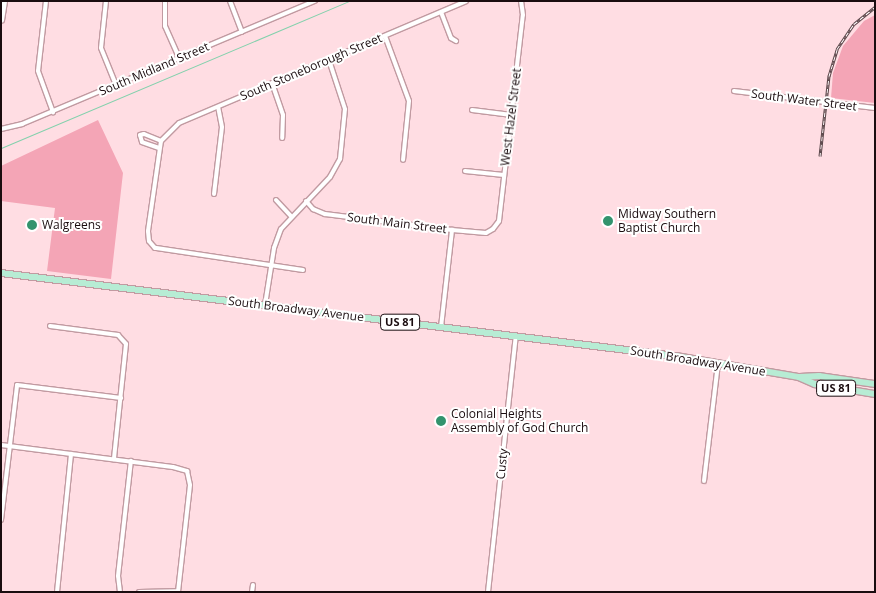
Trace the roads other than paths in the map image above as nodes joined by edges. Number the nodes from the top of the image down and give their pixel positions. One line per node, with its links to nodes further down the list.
1 (46, 1): 23 (street)
2 (106, 1): 18 (street)
3 (165, 1): 15 (street)
4 (230, 1): 12 (street)
5 (315, 1): 9 (street, South Midland Street)
6 (466, 1): 10 (street, South Stoneborough Street)
7 (521, 1): 24 (street, West Hazel Street)
8 (3, 2): 11 (street)
9 (304, 3): 12 (street, South Midland Street)
10 (441, 12): 13 (street, South Stoneborough Street); 14 (street)
11 (1, 20)
12 (242, 32): 15 (street, South Midland Street)
13 (385, 36): 16 (street, South Stoneborough Street); 29 (street)
14 (456, 41)
15 (179, 58): 18 (street, South Midland Street)
16 (329, 60): 17 (street, South Stoneborough Street); 34 (street)
17 (272, 83): 20 (street, South Stoneborough Street); 26 (street)
18 (116, 85): 23 (street, South Midland Street)
19 (734, 91): 21 (street, South Water Street)
20 (218, 106): 27 (street, South Stoneborough Street); 32 (street)
21 (875, 108)
22 (472, 110): 24 (street)
23 (53, 112): 25 (street, South Midland Street)
24 (512, 115): 31 (street, West Hazel Street)
25 (1, 129)
26 (282, 138)
27 (161, 141): 28 (street); 28 (street)
28 (158, 148): 38 (street)
29 (403, 160)
30 (465, 171): 31 (street)
31 (504, 175): 37 (street, West Hazel Street)
32 (214, 194)
33 (276, 200): 35 (street)
34 (306, 201): 35 (street); 36 (street, South Main Street)
35 (291, 216): 38 (street)
36 (452, 230): 37 (street, South Main Street); 43 (street)
37 (492, 230)
38 (271, 265): 39 (street); 41 (street)
39 (303, 270)
40 (1, 273): 41 (main road, South Broadway Avenue / US 81)
41 (265, 305): 43 (main road, South Broadway Avenue / US 81)
42 (50, 326): 49 (street)
43 (441, 327): 44 (main road, South Broadway Avenue / US 81)
44 (516, 336): 45 (main road, South Broadway Avenue / US 81); 63 (street, Custy)
45 (718, 363): 46 (main road, South Broadway Avenue / US 81); 55 (street)
46 (799, 377): 47 (main road, South Broadway Avenue / US 81); 48 (main road, South Broadway Avenue / US 81)
47 (875, 384)
48 (875, 394)
49 (121, 398): 51 (street); 53 (street)
50 (1, 445): 51 (street)
51 (10, 446): 52 (street); 56 (street)
52 (71, 454): 53 (street); 59 (street)
53 (114, 459): 54 (street)
54 (132, 461): 58 (street); 60 (street)
55 (704, 481)
56 (1, 520)
57 (253, 585): 62 (street)
58 (178, 591): 61 (street)
59 (57, 592)
60 (120, 592)
61 (139, 592)
62 (252, 592)
63 (488, 592)

